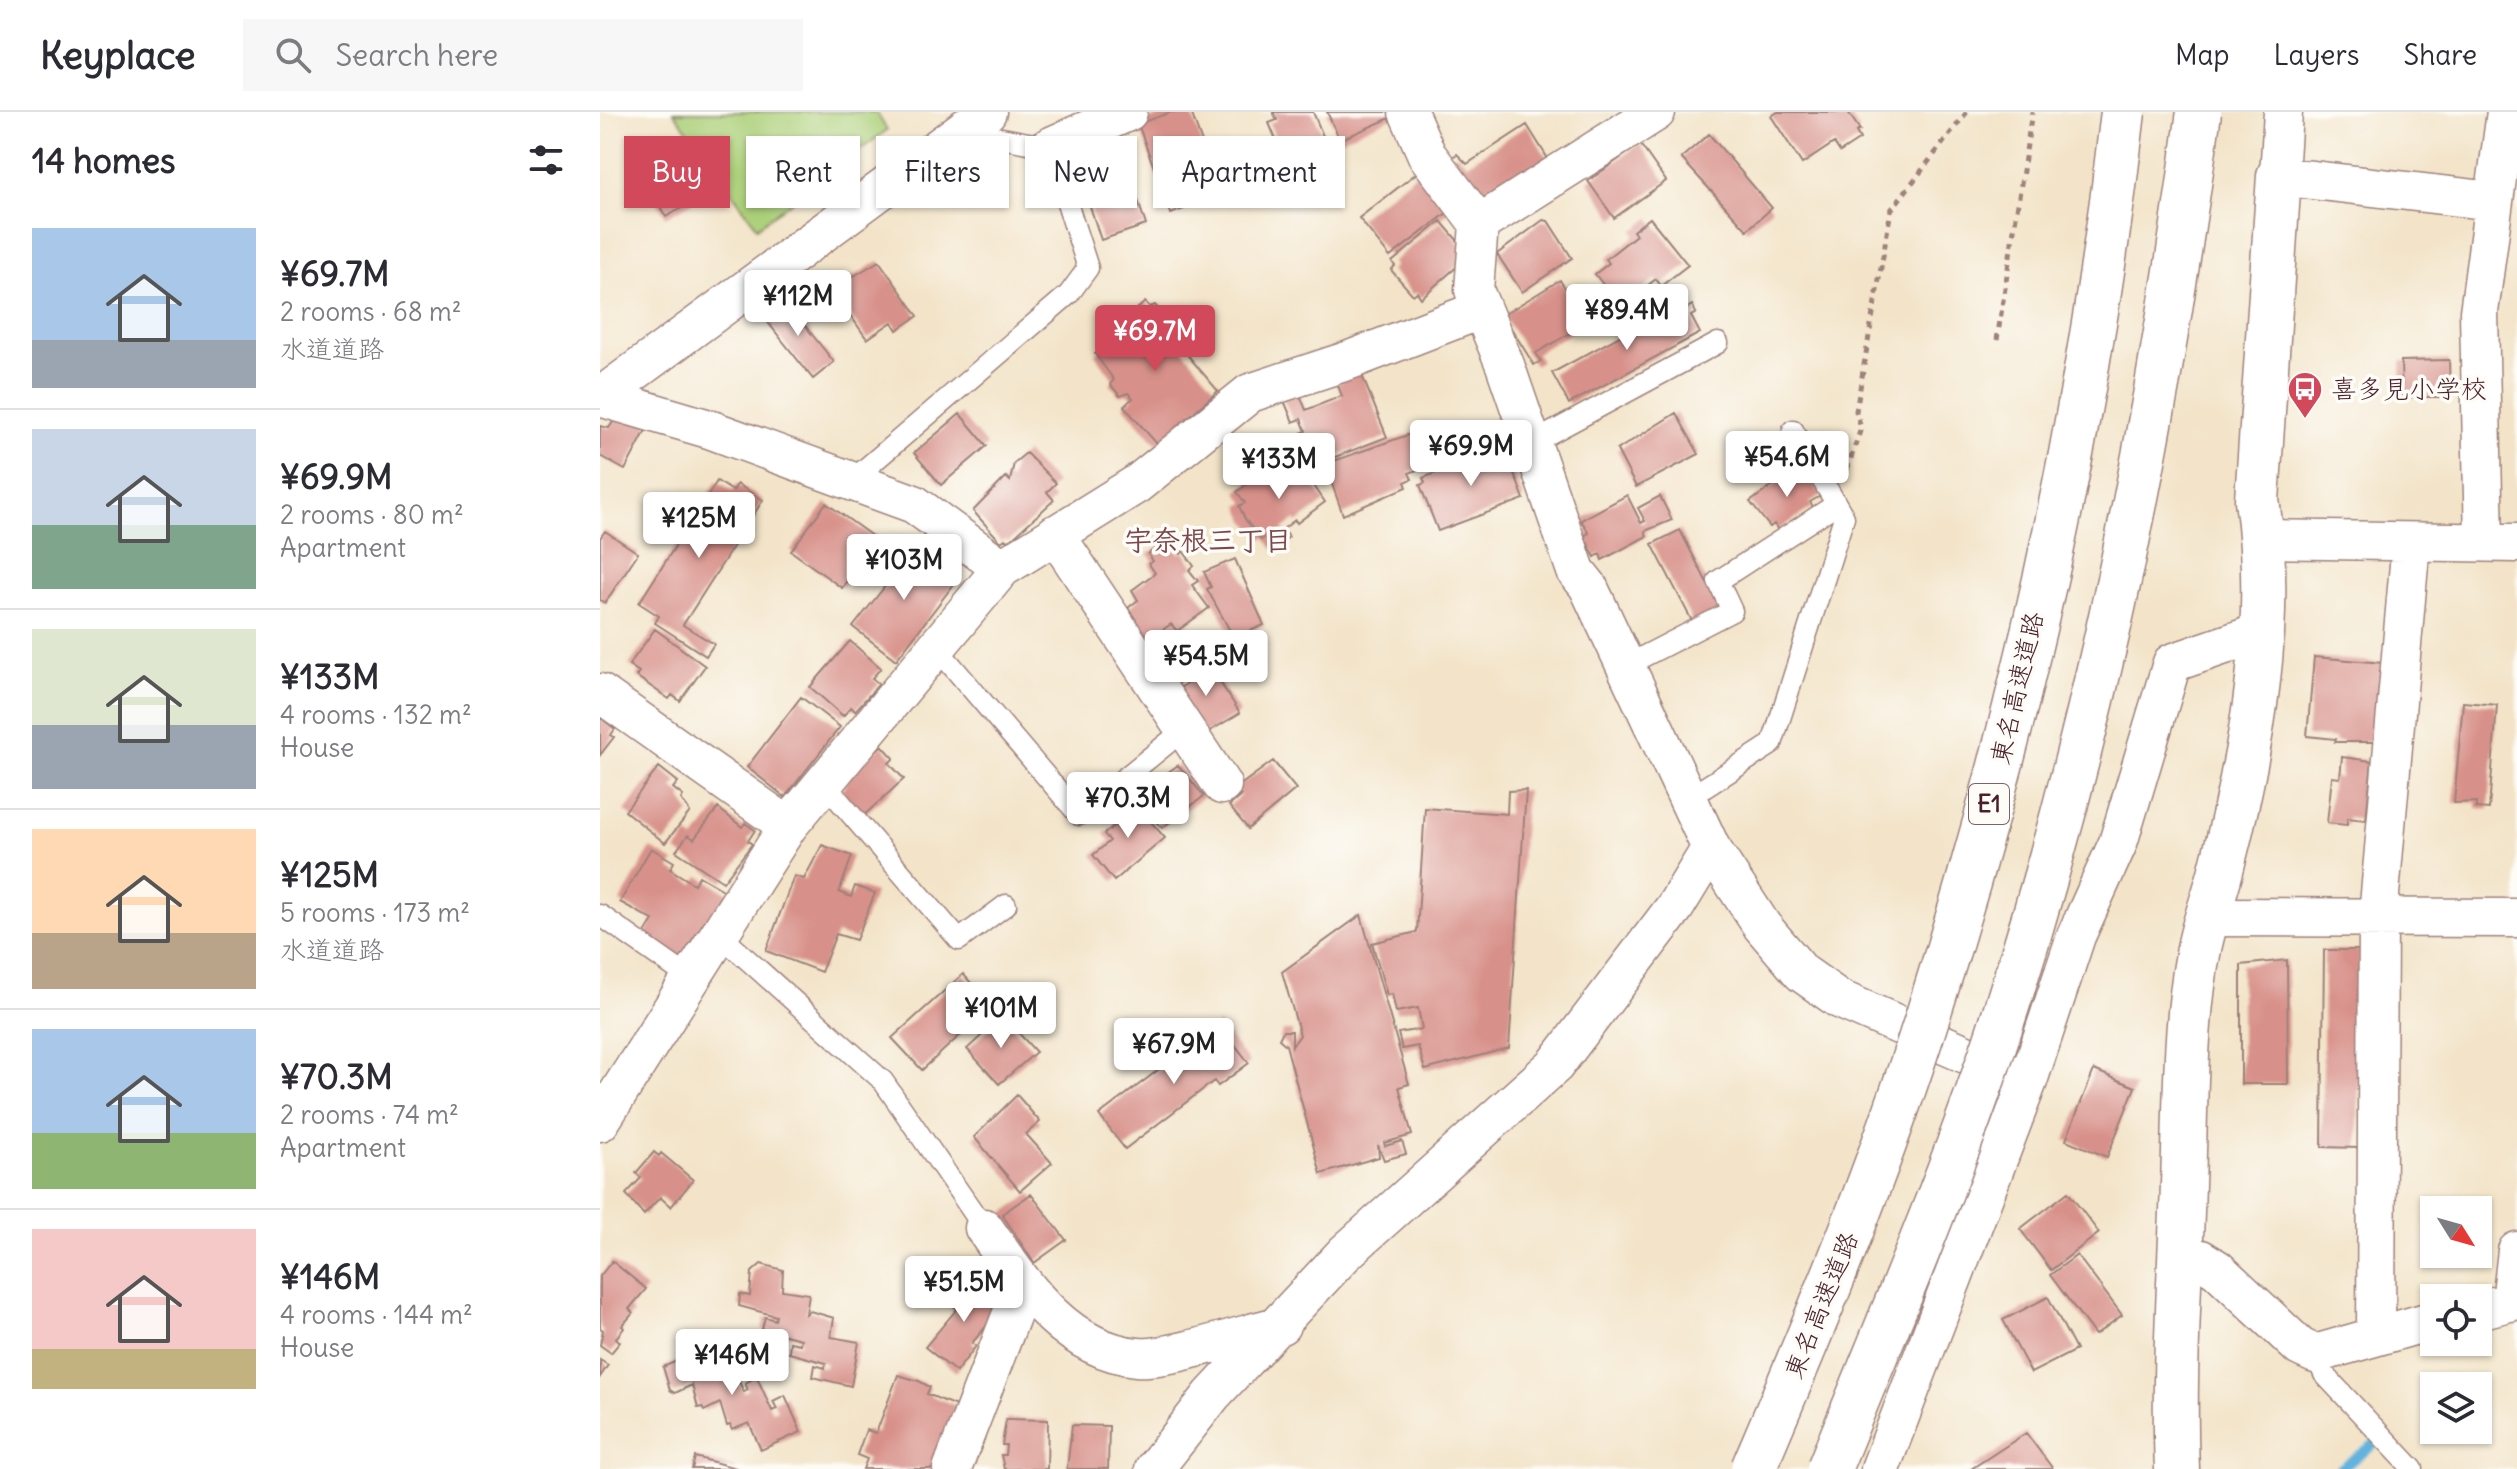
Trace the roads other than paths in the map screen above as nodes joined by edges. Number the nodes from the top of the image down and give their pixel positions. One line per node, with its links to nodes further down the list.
1 (1128, 112): 9 (street)
2 (1408, 112): 14 (street)
3 (1656, 112): 14 (street)
4 (2123, 112): 57 (main road, 東名高速道路 / E1, bridge)
5 (2199, 112): 58 (main road, bridge)
6 (2283, 112): 11 (street)
7 (2506, 112): 12 (street)
8 (977, 115): 10 (lane); 17 (street)
9 (1074, 136)
10 (1025, 142)
11 (2279, 176): 12 (street); 23 (main road)
12 (2493, 201): 25 (street)
13 (1069, 208): 20 (lane)
14 (1479, 224): 15 (street)
15 (1480, 310): 19 (street); 22 (street)
16 (1718, 343): 19 (lane)
17 (600, 397): 20 (street)
18 (1793, 430): 21 (lane)
19 (1532, 443): 29 (street)
20 (851, 481): 26 (street)
21 (1835, 505): 29 (lane); 34 (lane)
22 (1055, 534): 26 (street); 31 (street)
23 (2263, 539): 24 (street); 27 (main road)
24 (2411, 542): 25 (street); 40 (street)
25 (2501, 542)
26 (1002, 568): 28 (street)
27 (2262, 632): 39 (main road); 44 (street)
28 (936, 647): 31 (lane); 32 (street)
29 (1625, 666): 34 (street)
30 (600, 693): 35 (street)
31 (1185, 729): 33 (street)
32 (824, 783): 35 (street); 37 (lane)
33 (1222, 785)
34 (1687, 799): 36 (street)
35 (788, 826): 42 (street)
36 (1711, 848): 44 (street); 52 (street)
37 (1006, 905)
38 (600, 915): 43 (lane)
39 (2207, 917): 40 (street); 48 (main road)
40 (2378, 917): 41 (street); 53 (street)
41 (2517, 918)
42 (720, 935): 43 (street); 46 (lane)
43 (691, 979): 45 (street)
44 (2028, 1081): 59 (street)
45 (600, 1122)
46 (984, 1228): 49 (street)
47 (2517, 1251): 50 (street)
48 (2179, 1255): 54 (street); 60 (main road)
49 (1023, 1285): 52 (street); 55 (street)
50 (2502, 1304)
51 (2420, 1323): 53 (street)
52 (1281, 1325): 56 (street)
53 (2376, 1334): 54 (street)
54 (2315, 1354): 61 (lane)
55 (952, 1469)
56 (1154, 1469)
57 (1753, 1469)
58 (1829, 1469)
59 (1880, 1469)
60 (2177, 1469)
61 (2413, 1469)

